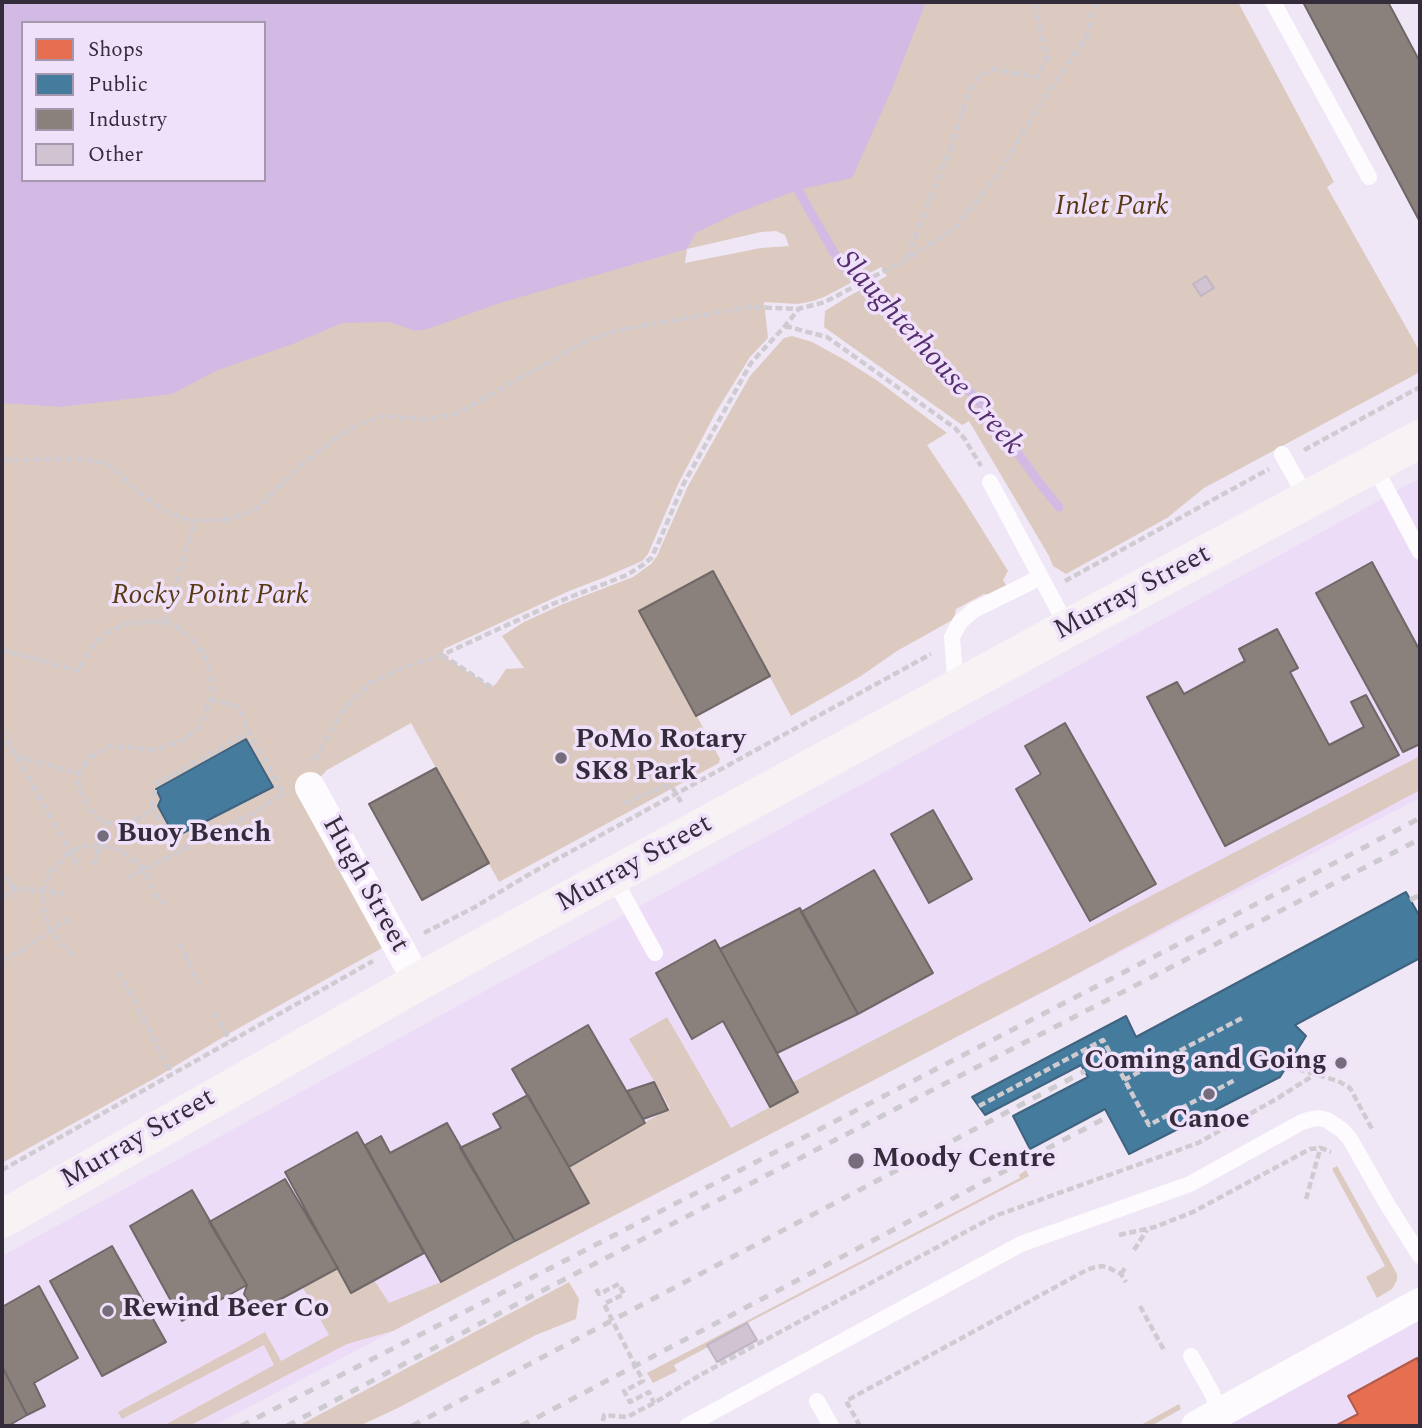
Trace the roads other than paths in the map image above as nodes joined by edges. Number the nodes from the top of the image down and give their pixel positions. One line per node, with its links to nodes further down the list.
1 (1273, 2): 2 (lane)
2 (1369, 177)
3 (1420, 439): 5 (main road, Murray Street)
4 (1282, 454): 7 (lane)
5 (1373, 464): 7 (main road, Murray Street); 8 (lane)
6 (990, 482): 9 (lane)
7 (1307, 499): 10 (main road, Murray Street)
8 (1420, 552)
9 (1041, 577): 10 (lane); 11 (lane)
10 (1068, 628): 11 (main road, Murray Street)
11 (956, 689): 13 (main road, Murray Street)
12 (299, 783): 15 (street, Hugh Street)
13 (613, 877): 14 (lane); 15 (main road, Murray Street)
14 (655, 953)
15 (418, 982): 16 (main road, Murray Street)
16 (2, 1219)
17 (1420, 1256): 22 (lane)
18 (1420, 1303): 21 (street)
19 (1191, 1356): 21 (lane)
20 (817, 1401): 23 (lane)
21 (1208, 1420)
22 (687, 1426)
23 (831, 1426)

